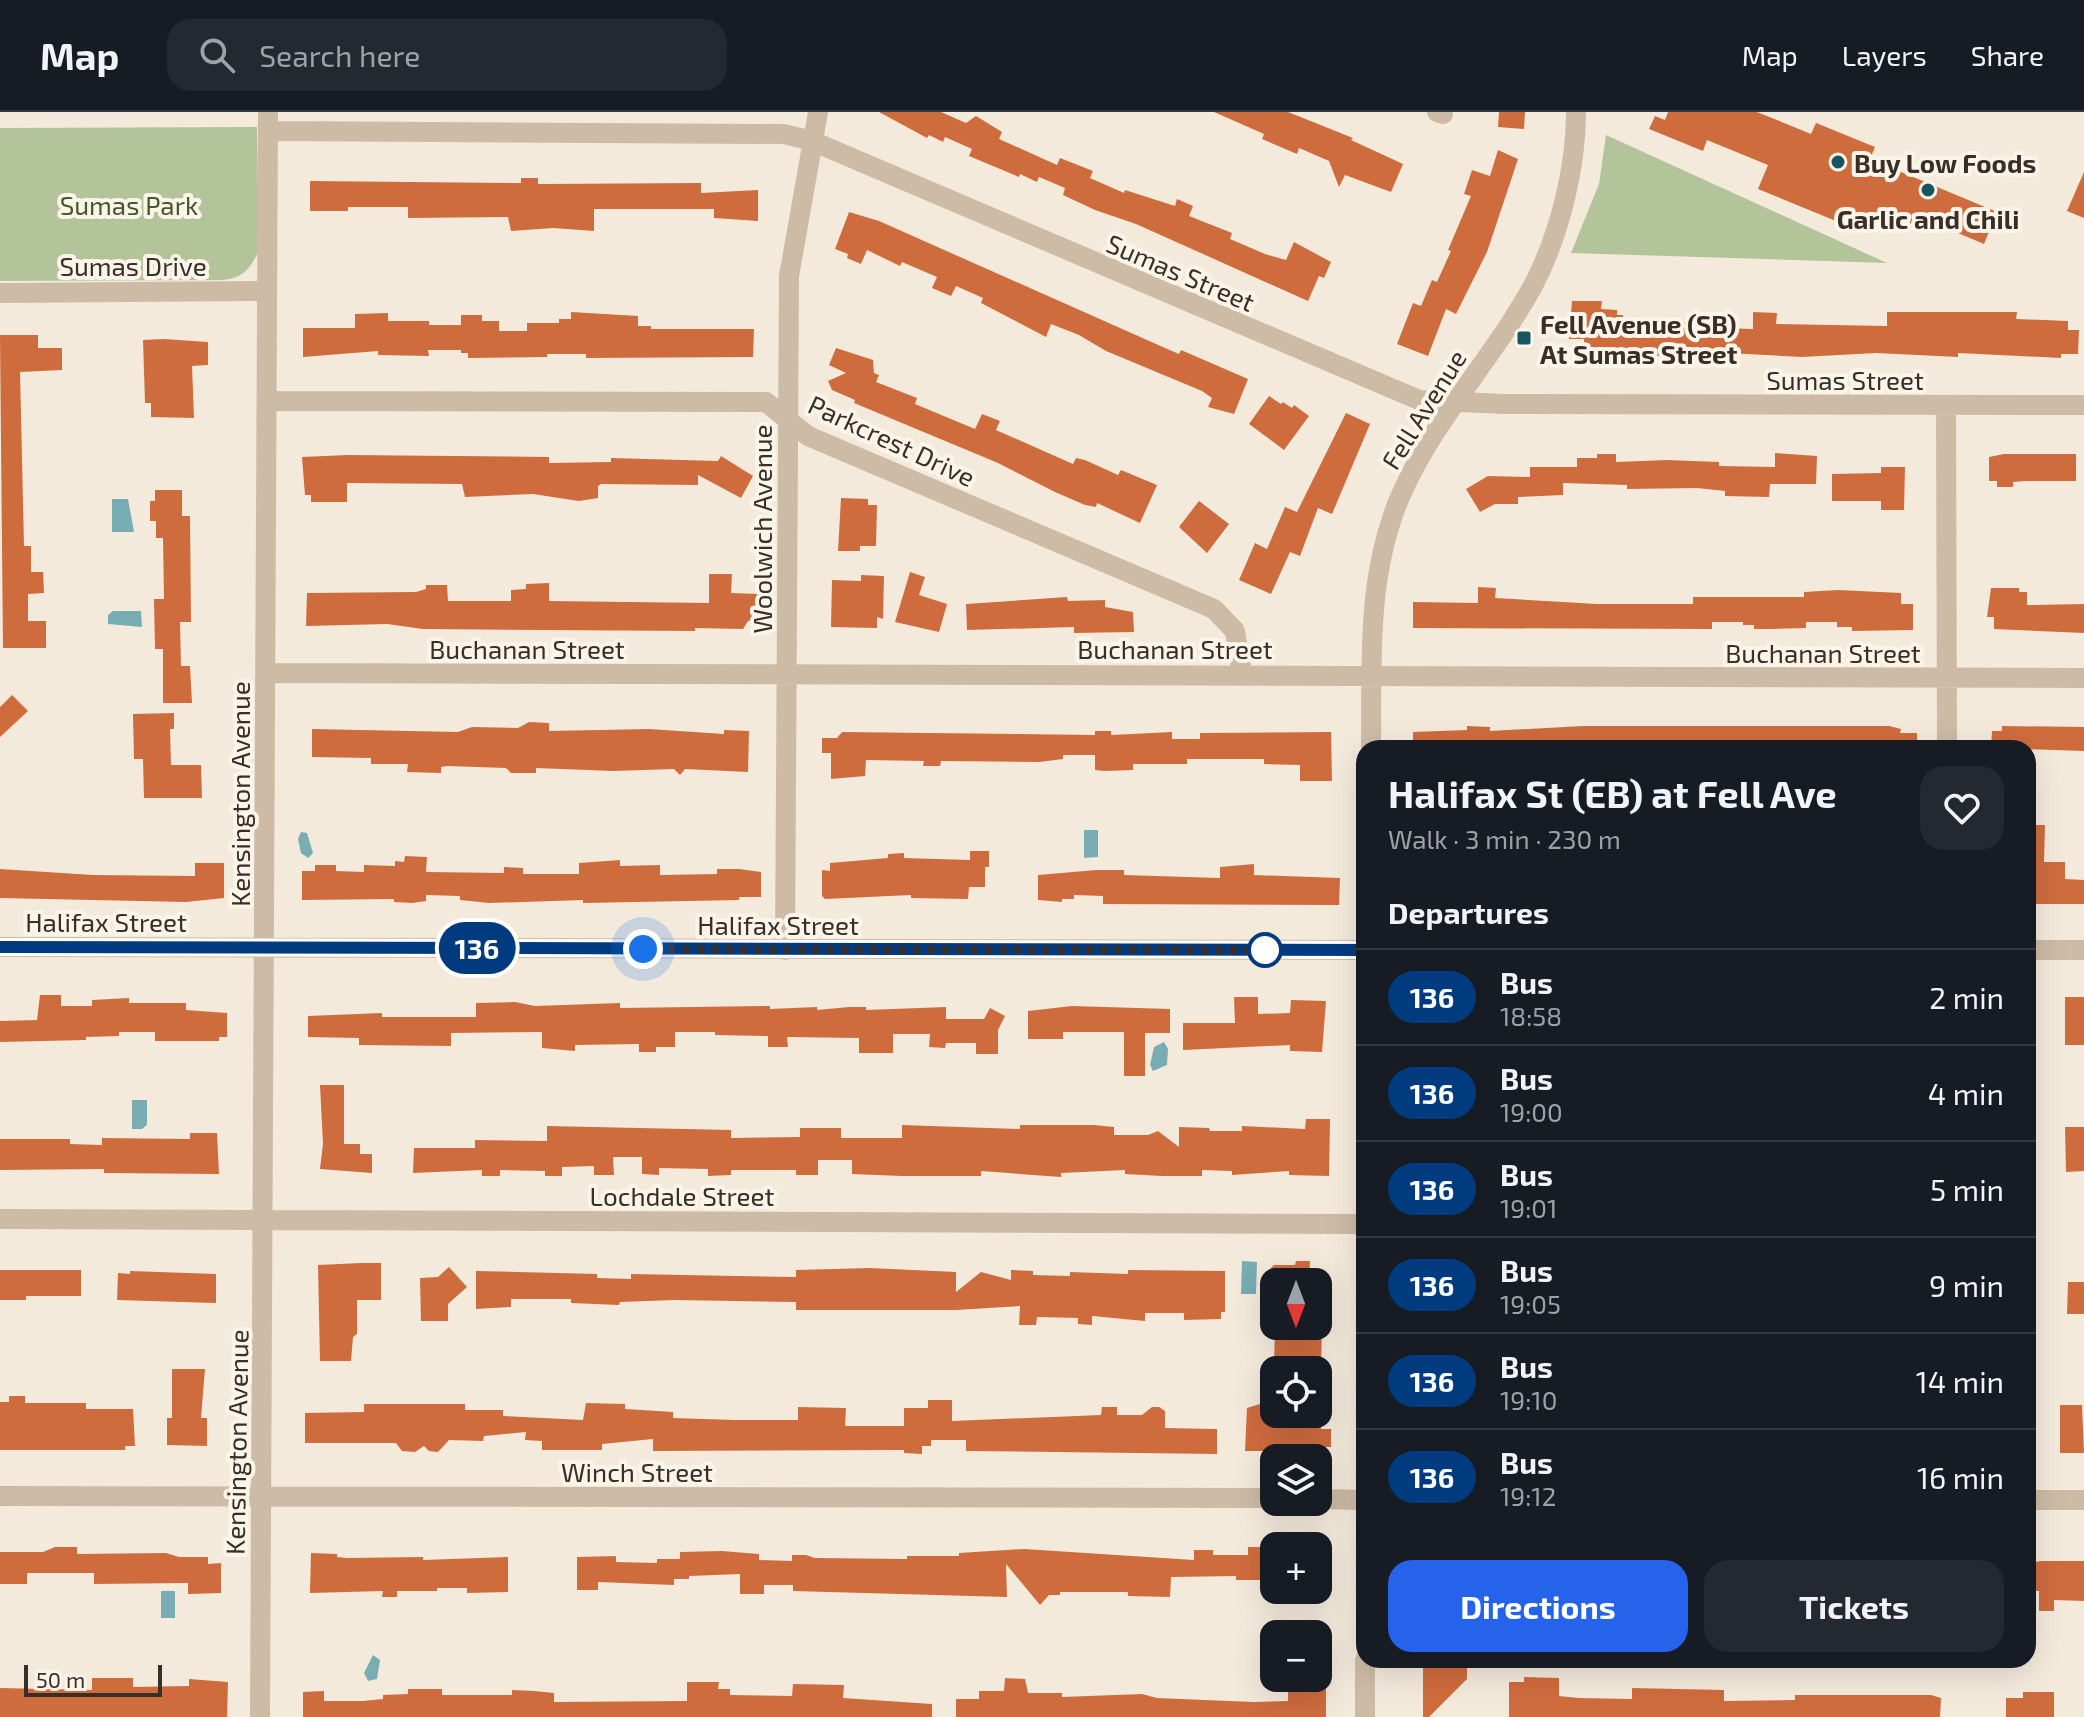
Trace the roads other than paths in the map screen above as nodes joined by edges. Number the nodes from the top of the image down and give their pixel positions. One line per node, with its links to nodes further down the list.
1 (818, 112): 4 (street, Woolwich Avenue)
2 (1576, 112): 8 (street, Fell Avenue)
3 (268, 121): 4 (street, Sumas Street); 5 (street, Kensington Avenue)
4 (812, 141): 8 (street, Sumas Street); 11 (street, Woolwich Avenue)
5 (267, 291): 6 (street, Sumas Drive); 7 (street, Kensington Avenue)
6 (0, 293)
7 (267, 401): 11 (street, Parkcrest Drive); 12 (street, Kensington Avenue)
8 (1454, 402): 10 (street, Sumas Street); 15 (street, Fell Avenue)
9 (2084, 405): 10 (street, Sumas Street)
10 (1946, 406): 16 (street)
11 (788, 422): 13 (street, Woolwich Avenue); 14 (street, Parkcrest Drive)
12 (266, 673): 13 (street, Buchanan Street); 21 (street, Kensington Avenue)
13 (786, 674): 14 (street, Buchanan Street); 22 (street, Woolwich Avenue)
14 (1242, 674): 15 (street, Buchanan Street)
15 (1373, 674): 16 (street, Buchanan Street); 18 (street, Fell Avenue)
16 (1947, 678): 17 (street, Buchanan Street); 19 (street)
17 (2084, 678)
18 (1371, 740)
19 (1947, 740)
20 (0, 947): 21 (street, Halifax Street)
21 (264, 947): 22 (street, Halifax Street); 27 (street, Kensington Avenue)
22 (785, 950): 23 (street, Halifax Street)
23 (1356, 950)
24 (2036, 950): 25 (street)
25 (2084, 950)
26 (0, 1219): 27 (street, Lochdale Street)
27 (264, 1222): 28 (street, Lochdale Street); 30 (street, Kensington Avenue)
28 (1356, 1224)
29 (0, 1496): 30 (street, Winch Street)
30 (261, 1497): 31 (street, Winch Street); 37 (street, Kensington Avenue)
31 (1260, 1498)
32 (1332, 1499): 33 (street)
33 (1356, 1500)
34 (2036, 1500): 35 (street)
35 (2084, 1500)
36 (1365, 1668): 38 (street)
37 (260, 1717)
38 (1365, 1717)

